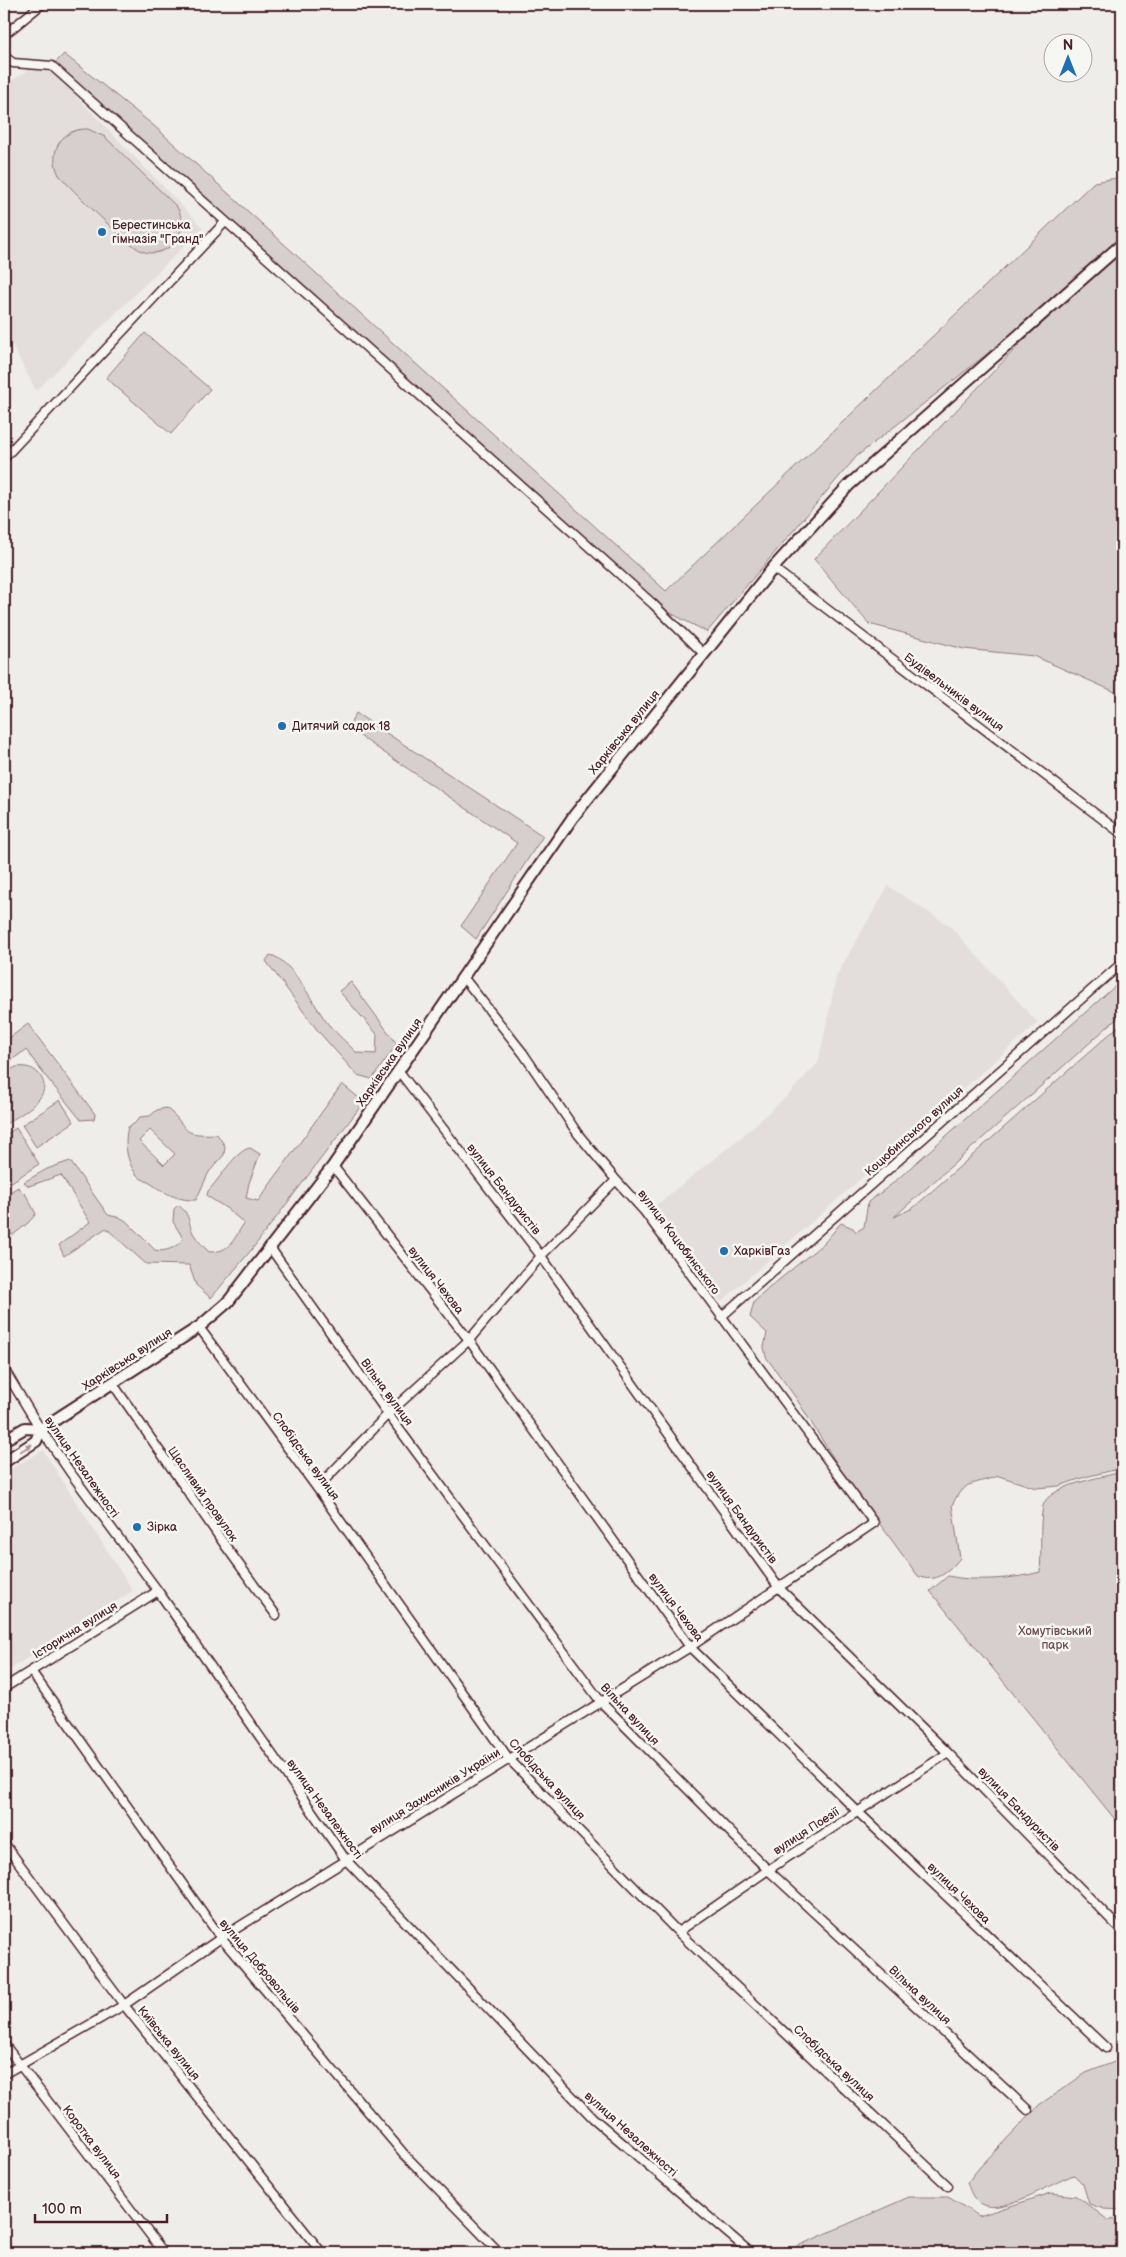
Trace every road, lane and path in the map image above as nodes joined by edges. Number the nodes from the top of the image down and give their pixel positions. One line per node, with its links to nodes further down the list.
1 (42, 4): 2 (street)
2 (4, 34)
3 (4, 56): 4 (street)
4 (12, 63): 5 (street); 6 (street)
5 (4, 68)
6 (225, 222): 8 (street); 10 (street)
7 (1122, 244): 9 (street, Харківська вулиця)
8 (4, 458)
9 (773, 568): 10 (street, Харківська вулиця); 11 (street, Будівельників вулиця)
10 (703, 653): 13 (street, Харківська вулиця)
11 (1122, 834)
12 (1122, 963): 19 (street, Коцюбинського вулиця)
13 (463, 977): 14 (street, Харківська вулиця); 16 (street, вулиця Коцюбинського)
14 (398, 1070): 15 (street, Харківська вулиця); 18 (street, вулиця Бандуристів)
15 (333, 1166): 17 (street, Харківська вулиця); 21 (street, вулиця Чехова)
16 (616, 1180): 18 (street); 19 (street, вулиця Коцюбинського)
17 (269, 1246): 20 (street, Харківська вулиця); 24 (street, Вільна вулиця)
18 (541, 1256): 21 (street); 30 (street, вулиця Бандуристів)
19 (721, 1317): 29 (street, вулиця Коцюбинського)
20 (199, 1327): 23 (street, Харківська вулиця); 28 (street, Слобідська вулиця)
21 (469, 1340): 24 (street); 33 (street, вулиця Чехова)
22 (4, 1369): 25 (street, вулиця Незалежності)
23 (113, 1384): 25 (street, Харківська вулиця); 32 (street, Щасливий провулок)
24 (388, 1414): 28 (street); 36 (street, Вільна вулиця)
25 (41, 1429): 26 (street, Харківська вулиця); 27 (street, Харківська вулиця, one-way to 25); 31 (street, вулиця Незалежності)
26 (4, 1440)
27 (4, 1462)
28 (317, 1488): 38 (street, Слобідська вулиця)
29 (874, 1523): 30 (street, вулиця Захисників України)
30 (779, 1588): 33 (street, вулиця Захисників України); 37 (street, вулиця Бандуристів)
31 (158, 1591): 34 (street, Історична вулиця); 41 (street, вулиця Незалежності)
32 (276, 1615)
33 (690, 1647): 36 (street, вулиця Захисників України); 39 (street, вулиця Чехова)
34 (31, 1671): 35 (street, Історична вулиця); 45 (street, вулиця Добровольців)
35 (4, 1688)
36 (601, 1702): 38 (street, вулиця Захисників України); 42 (street, Вільна вулиця)
37 (948, 1753): 39 (street, вулиця Поезії); 43 (street, вулиця Бандуристів)
38 (509, 1759): 41 (street, вулиця Захисників України); 44 (street, Слобідська вулиця)
39 (857, 1811): 42 (street, вулиця Поезії); 48 (street, вулиця Чехова)
40 (4, 1843): 46 (street, Київська вулиця)
41 (346, 1860): 45 (street, вулиця Захисників України); 56 (street, вулиця Незалежності)
42 (768, 1870): 44 (street, вулиця Поезії); 51 (street, Вільна вулиця)
43 (1122, 1931)
44 (678, 1932): 52 (street, Слобідська вулиця)
45 (221, 1938): 46 (street, вулиця Захисників України); 55 (street, вулиця Добровольців)
46 (124, 2005): 49 (street, вулиця Захисників України); 54 (street, Київська вулиця)
47 (4, 2044): 49 (street, Коротка вулиця)
48 (1106, 2048)
49 (19, 2064): 50 (street, вулиця Захисників України); 53 (street, Коротка вулиця)
50 (4, 2074)
51 (1028, 2110)
52 (948, 2186)
53 (164, 2253)
54 (322, 2253)
55 (500, 2253)
56 (751, 2253)

